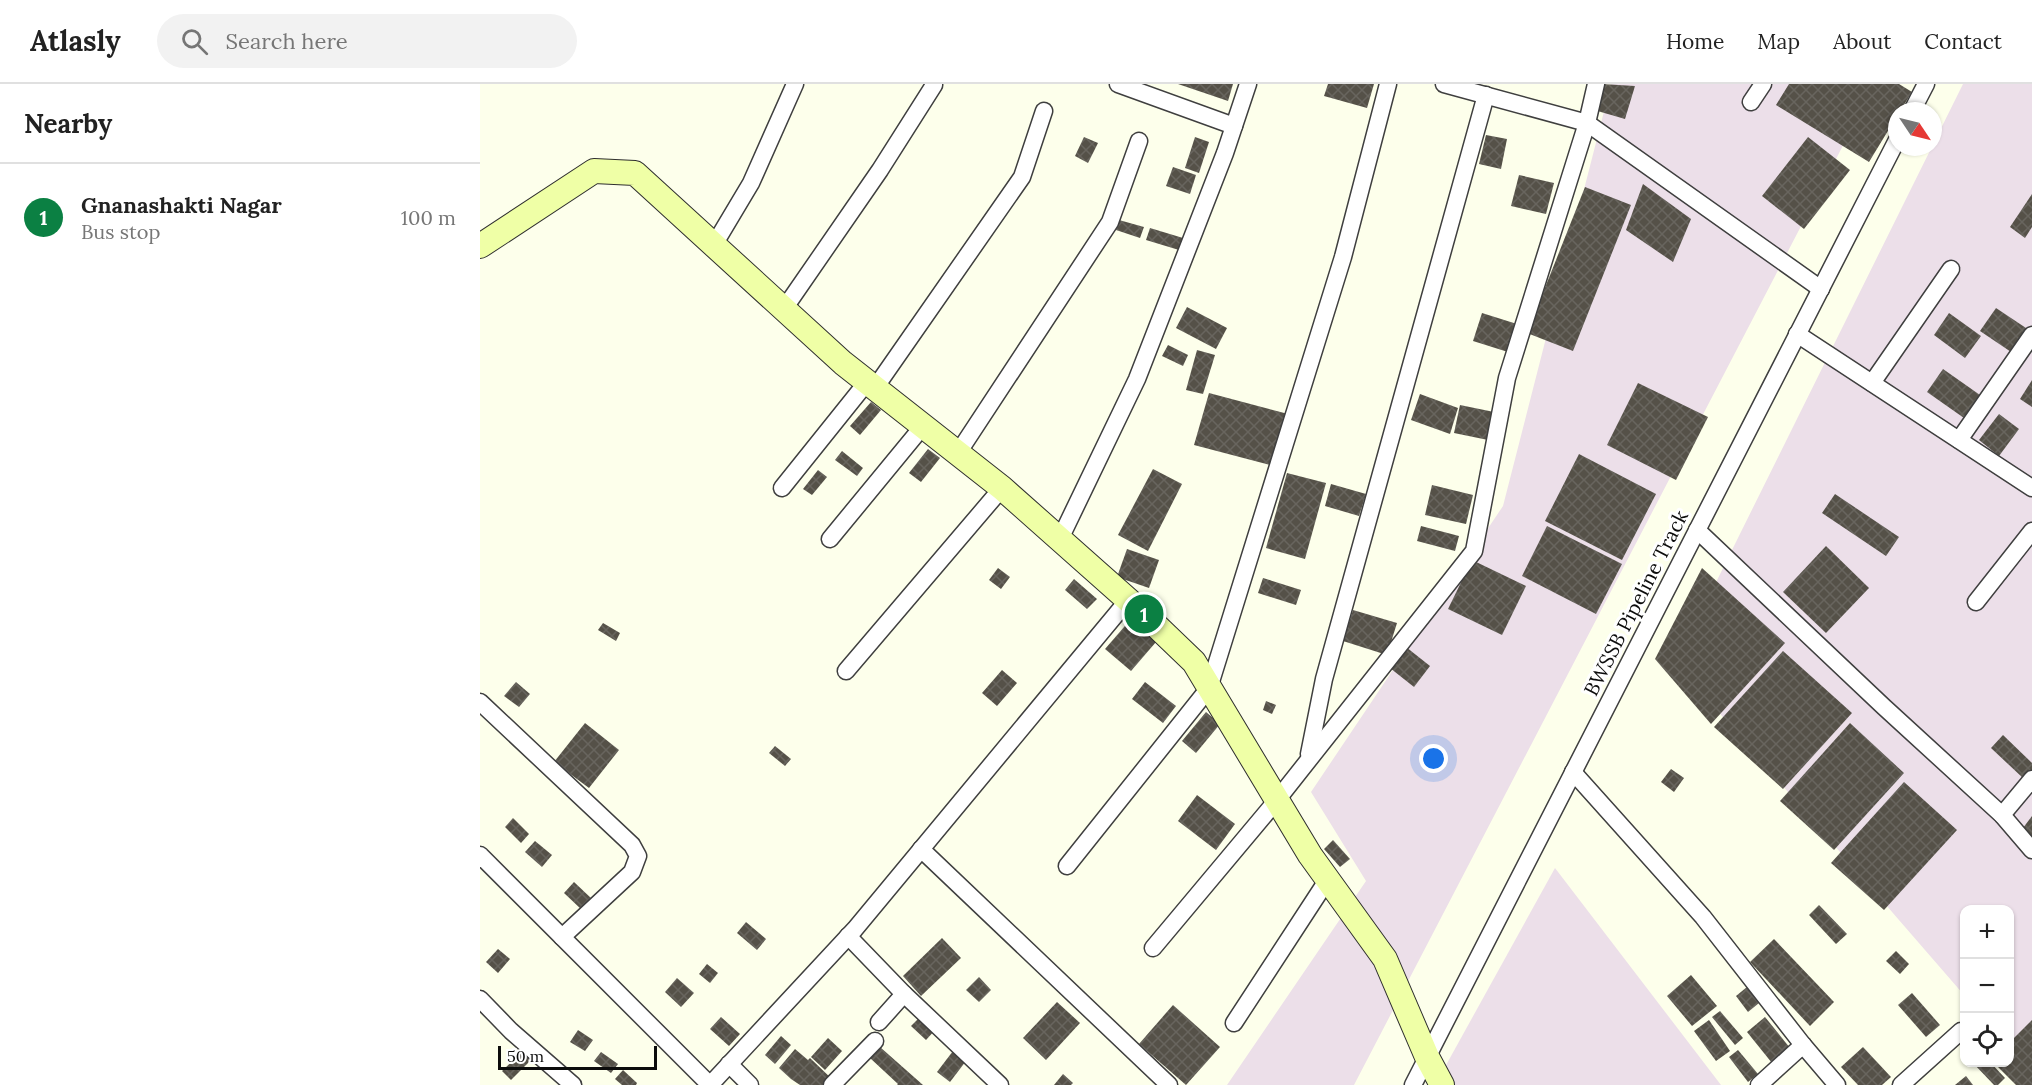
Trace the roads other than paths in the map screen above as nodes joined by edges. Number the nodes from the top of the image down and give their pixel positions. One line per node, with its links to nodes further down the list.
1 (795, 84): 18 (street)
2 (1118, 84): 15 (street)
3 (1248, 84): 15 (street)
4 (1388, 84): 40 (street)
5 (1444, 84): 10 (street)
6 (1596, 84): 14 (street)
7 (1763, 84): 11 (street)
8 (1926, 84): 12 (street)
9 (934, 85): 22 (street)
10 (1486, 95): 14 (street); 42 (street)
11 (1751, 102)
12 (1917, 102)
13 (1044, 111): 26 (street)
14 (1587, 123): 21 (street); 42 (street)
15 (1234, 126): 36 (street)
16 (1139, 141): 29 (street)
17 (1889, 156): 21 (street, BWSSB Pipeline Track)
18 (714, 245): 19 (street); 22 (street)
19 (480, 246)
20 (1951, 269): 25 (street)
21 (1821, 289): 23 (street, BWSSB Pipeline Track)
22 (784, 309): 26 (street)
23 (1797, 334): 25 (street); 33 (street, BWSSB Pipeline Track)
24 (2032, 335): 28 (street)
25 (1872, 383): 28 (street)
26 (871, 385): 27 (street); 30 (street)
27 (923, 426): 29 (street); 35 (street)
28 (1959, 440): 32 (street)
29 (957, 453): 31 (street)
30 (782, 488)
31 (1002, 488): 36 (street); 39 (street)
32 (2032, 488)
33 (1697, 530): 43 (street, BWSSB Pipeline Track); 46 (street)
34 (2032, 531): 38 (street)
35 (830, 539)
36 (1060, 539): 37 (street)
37 (1128, 600): 40 (street); 47 (street)
38 (1976, 602)
39 (846, 671)
40 (1209, 688): 45 (street); 50 (street)
41 (480, 702): 53 (street)
42 (1309, 759): 45 (street)
43 (1573, 772): 61 (street); 62 (street, BWSSB Pipeline Track)
44 (2032, 779): 46 (street)
45 (1277, 800): 51 (street); 54 (street)
46 (2002, 815): 48 (street)
47 (921, 849): 52 (street); 69 (street)
48 (2032, 850)
49 (480, 855): 53 (street)
50 (1067, 866)
51 (1328, 879): 58 (street); 62 (street)
52 (848, 936): 55 (street); 63 (street)
53 (562, 937): 65 (street)
54 (1153, 948)
55 (904, 994): 57 (street); 68 (street)
56 (480, 999): 64 (street)
57 (879, 1022)
58 (1234, 1023)
59 (1960, 1032): 74 (street)
60 (875, 1041): 67 (street)
61 (1803, 1046): 72 (street); 73 (street)
62 (1427, 1057): 70 (street, BWSSB Pipeline Track); 71 (street)
63 (729, 1064): 65 (street); 66 (street)
64 (573, 1085)
65 (710, 1085)
66 (750, 1085)
67 (832, 1085)
68 (1000, 1085)
69 (1169, 1085)
70 (1413, 1085)
71 (1442, 1085)
72 (1759, 1085)
73 (1837, 1085)
74 (1901, 1085)

